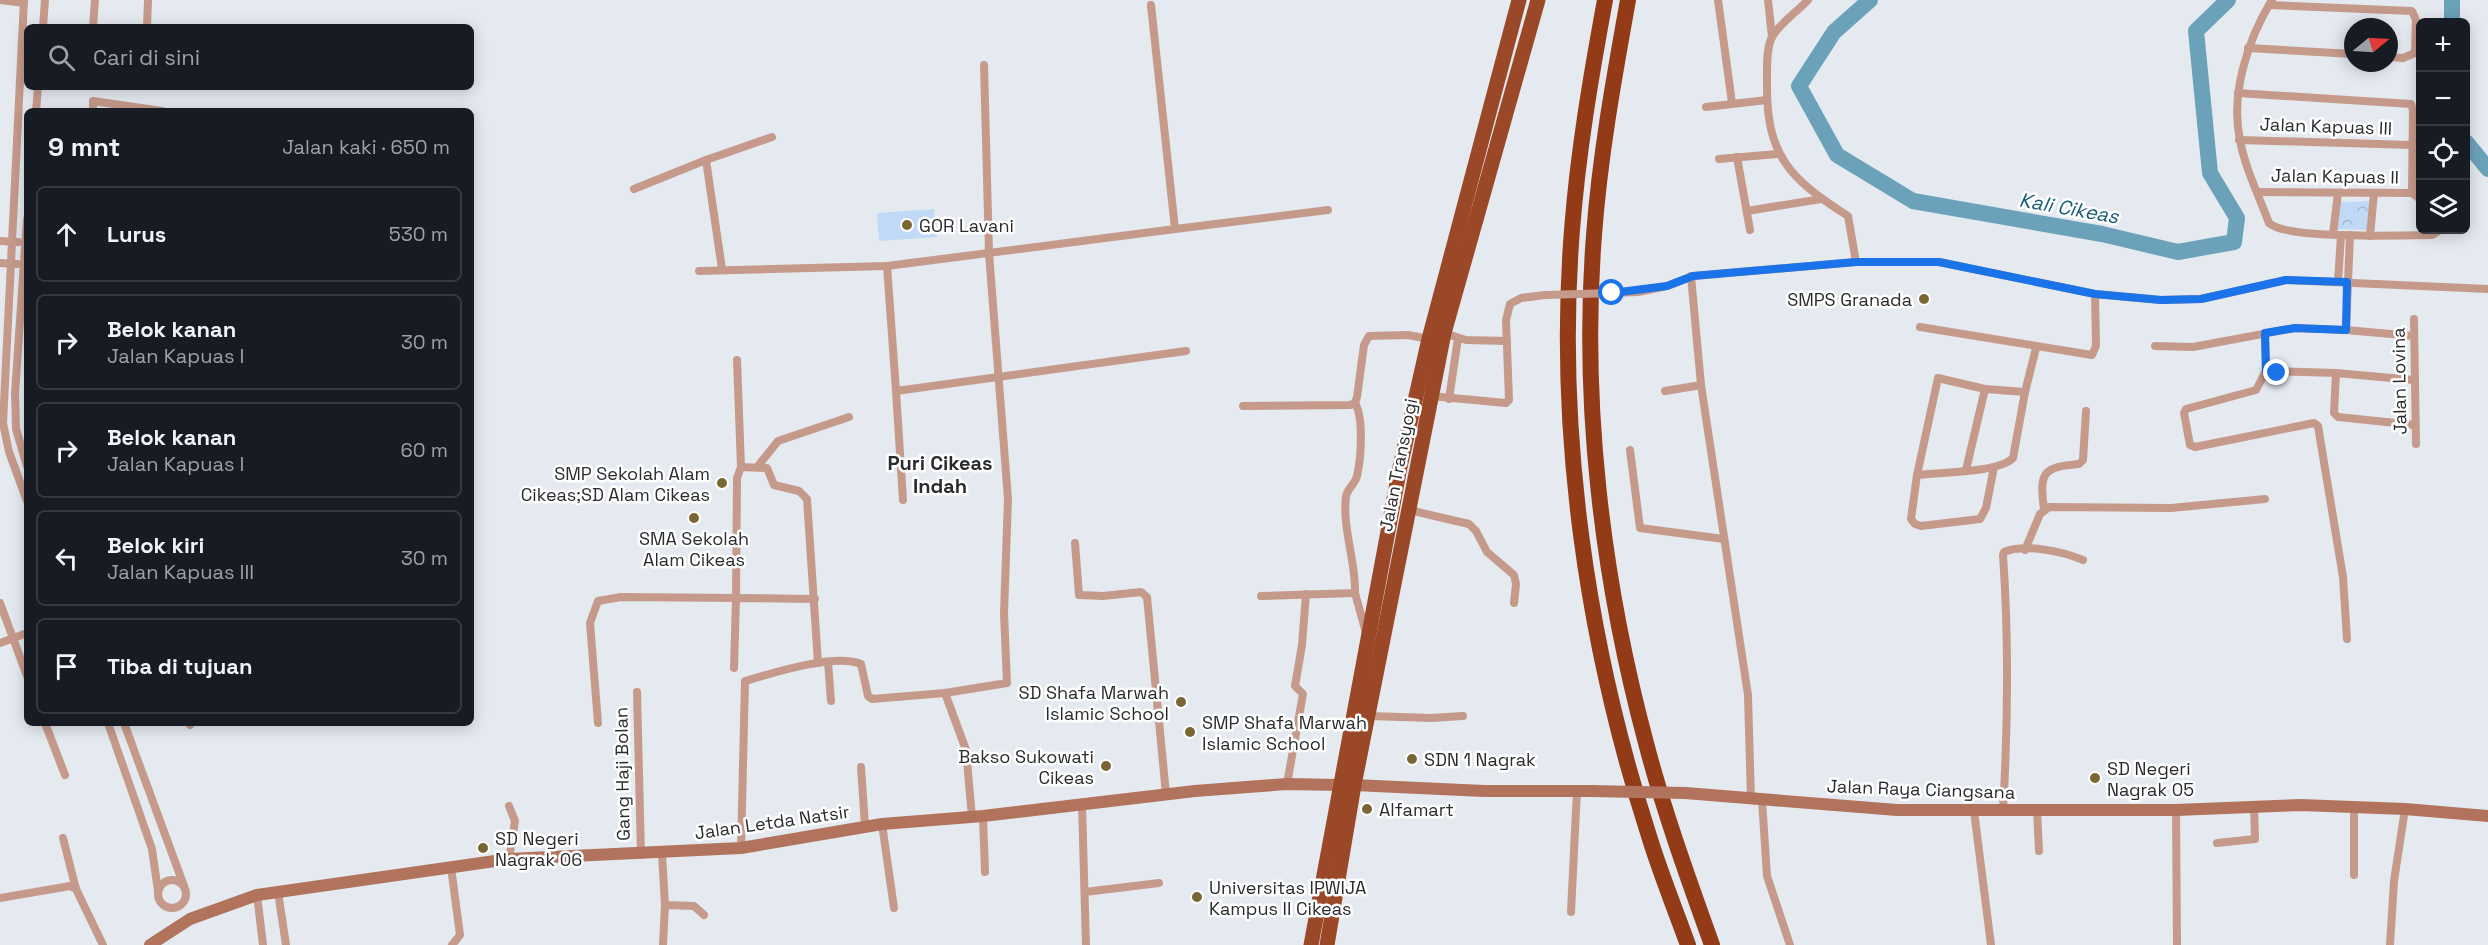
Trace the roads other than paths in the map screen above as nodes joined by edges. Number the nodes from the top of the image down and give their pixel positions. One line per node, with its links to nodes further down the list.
1 (0, 0): 12 (street)
2 (45, 0): 15 (street)
3 (96, 0): 16 (street)
4 (148, 0): 17 (street)
5 (1519, 0): 74 (highway, Jalan Transyogi)
6 (1538, 0): 72 (highway, Jalan Transyogi)
7 (1605, 0): 197 (highway)
8 (1628, 0): 198 (highway)
9 (1716, 0): 26 (street)
10 (1768, 0): 18 (street)
11 (1808, 0): 18 (street)
12 (24, 2): 54 (street)
13 (2271, 2): 19 (street); 21 (street)
14 (1151, 5): 47 (street)
15 (43, 24)
16 (93, 24)
17 (147, 24)
18 (1772, 37): 25 (street)
19 (2248, 48): 20 (street); 24 (street)
20 (2344, 53)
21 (2398, 58)
22 (984, 65): 55 (street)
23 (38, 90): 28 (street)
24 (2238, 93): 32 (street); 33 (street)
25 (1767, 100): 26 (street); 34 (street)
26 (1732, 103): 27 (street)
27 (1706, 107)
28 (36, 108)
29 (93, 108): 30 (street)
30 (139, 108)
31 (772, 137): 37 (street)
32 (2239, 140): 33 (street, Jalan Kapuas III); 39 (street)
33 (2412, 146): 42 (street)
34 (1777, 154): 35 (street); 44 (street)
35 (1737, 157): 36 (street); 46 (street)
36 (1719, 159)
37 (706, 160): 38 (street); 62 (street)
38 (634, 189)
39 (2257, 192): 40 (street, Jalan Kapuas II); 50 (street)
40 (2338, 193): 41 (street, Jalan Kapuas II); 50 (street)
41 (2374, 193): 42 (street, Jalan Kapuas II); 51 (street)
42 (2412, 193): 43 (street)
43 (2416, 196)
44 (1821, 199): 46 (street); 57 (street)
45 (1328, 210): 47 (street)
46 (1747, 211): 48 (street)
47 (1175, 229): 55 (street)
48 (1750, 230)
49 (2434, 234): 51 (street)
50 (2341, 235): 51 (street); 65 (street)
51 (2370, 236)
52 (24, 239): 54 (street)
53 (0, 241): 54 (street)
54 (13, 242): 59 (street)
55 (989, 253): 61 (street); 82 (street)
56 (24, 256): 60 (street)
57 (1856, 262): 64 (street); 67 (street)
58 (0, 263): 59 (street)
59 (12, 264): 60 (street); 99 (street)
60 (23, 264): 97 (street)
61 (888, 266): 62 (street); 86 (street)
62 (722, 269): 63 (street)
63 (699, 271)
64 (1691, 276): 75 (street, bridge); 84 (street)
65 (2342, 282): 66 (street); 67 (street); 70 (street)
66 (2488, 289)
67 (2095, 294): 77 (street)
68 (2414, 319): 73 (street, Jalan Lovina)
69 (1920, 327): 77 (street)
70 (2346, 330): 71 (street); 73 (street)
71 (2265, 333): 76 (street); 80 (street)
72 (1451, 336): 75 (street); 89 (highway, Jalan Transyogi); 90 (street)
73 (2413, 336): 83 (street, Jalan Lovina)
74 (1429, 339): 91 (street); 103 (highway, Jalan Transyogi)
75 (1507, 341): 90 (street)
76 (2155, 346)
77 (2036, 348): 88 (street)
78 (1186, 351): 82 (street)
79 (737, 360): 102 (street)
80 (2266, 371): 81 (street); 127 (street)
81 (2336, 373): 83 (street); 95 (street)
82 (999, 375): 86 (street); 134 (street)
83 (2414, 380): 95 (street, Jalan Lovina)
84 (1701, 385): 87 (street); 113 (street)
85 (1986, 389): 88 (street); 106 (street); 107 (street)
86 (896, 391): 110 (street)
87 (1665, 391)
88 (2025, 392): 104 (street)
89 (1431, 396): 90 (street); 105 (highway, Jalan Transyogi)
90 (1449, 399)
91 (1355, 403): 92 (street); 117 (street)
92 (1243, 406)
93 (2086, 411): 111 (street)
94 (849, 417): 101 (street)
95 (2415, 425): 96 (street, Jalan Lovina)
96 (2416, 444)
97 (20, 448): 99 (street); 100 (street)
98 (1630, 450): 113 (street)
99 (4, 453): 108 (street)
100 (24, 458)
101 (758, 466): 102 (street); 121 (street)
102 (741, 467): 120 (street)
103 (1400, 467): 105 (highway); 125 (highway, Jalan Transyogi)
104 (1994, 467): 106 (street); 107 (street)
105 (1415, 469): 112 (highway, Jalan Transyogi)
106 (1966, 470): 107 (street)
107 (1917, 475)
108 (24, 495)
109 (2265, 498): 111 (street)
110 (903, 500)
111 (2044, 509): 115 (street)
112 (1409, 510): 123 (street); 136 (highway, Jalan Transyogi)
113 (1724, 539): 148 (street)
114 (1075, 543): 147 (street)
115 (2025, 550): 116 (street); 154 (street)
116 (2083, 560)
117 (1355, 593): 118 (street); 125 (street)
118 (1305, 594): 119 (street); 144 (street)
119 (1261, 596)
120 (736, 598): 121 (street); 132 (street); 138 (street)
121 (815, 599): 130 (street)
122 (0, 603): 126 (street)
123 (1514, 603)
124 (24, 634): 126 (street)
125 (1368, 637): 145 (highway, Jalan Transyogi)
126 (13, 638): 128 (street); 131 (street)
127 (2347, 639)
128 (0, 643)
129 (828, 662): 130 (street); 134 (street); 135 (street)
130 (818, 663): 164 (street)
131 (24, 668)
132 (734, 668)
133 (637, 692): 167 (street, Gang Haji Bolan)
134 (945, 693): 159 (street)
135 (831, 701)
136 (1369, 716): 137 (street); 145 (highway, Jalan Transyogi)
137 (1463, 716)
138 (598, 723)
139 (46, 726): 143 (street)
140 (109, 726): 175 (street)
141 (125, 726): 173 (street)
142 (861, 767): 161 (street)
143 (65, 775)
144 (1287, 784): 145 (main road, Jalan Letda Natsir); 147 (main road, Jalan Letda Natsir)
145 (1347, 785): 146 (main road, Jalan Raya Ciangsana); 195 (highway, Jalan Transyogi); 196 (highway, Jalan Transyogi)
146 (1577, 790): 148 (main road, Jalan Raya Ciangsana, bridge); 183 (street)
147 (1166, 794): 149 (main road, Jalan Letda Natsir)
148 (1757, 800): 157 (main road, Jalan Raya Ciangsana); 199 (street)
149 (1082, 805): 159 (main road, Jalan Letda Natsir); 177 (street)
150 (509, 806): 168 (street)
151 (2354, 806): 152 (main road, Jalan Raya Ciangsana); 153 (main road, Jalan Raya Ciangsana); 171 (street)
152 (2254, 807): 156 (main road, Jalan Raya Ciangsana); 163 (street)
153 (2405, 809): 158 (main road, Jalan Raya Ciangsana); 202 (street)
154 (2003, 810): 155 (main road, Jalan Raya Ciangsana); 157 (main road, Jalan Raya Ciangsana)
155 (2037, 810): 156 (main road, Jalan Raya Ciangsana); 165 (street)
156 (2176, 810): 201 (street)
157 (1974, 811): 200 (street)
158 (2488, 816)
159 (978, 817): 160 (main road, Jalan Letda Natsir); 170 (street)
160 (882, 824): 161 (main road, Jalan Letda Natsir); 182 (street)
161 (865, 826): 164 (main road, Jalan Letda Natsir)
162 (63, 838): 174 (street)
163 (2217, 843)
164 (741, 848): 166 (main road, Jalan Letda Natsir)
165 (2039, 851)
166 (662, 854): 167 (main road, Jalan Letda Natsir); 181 (street)
167 (641, 855): 168 (main road, Jalan Letda Natsir)
168 (509, 859): 169 (main road, Jalan Letda Natsir)
169 (451, 867): 176 (main road, Jalan Letda Natsir); 186 (street)
170 (986, 872)
171 (2354, 875)
172 (1159, 884): 177 (street)
173 (184, 886): 175 (street); 180 (street)
174 (76, 889): 179 (street); 187 (street)
175 (158, 891): 180 (street)
176 (278, 892): 178 (main road, Jalan Letda Natsir); 190 (street)
177 (1085, 892): 194 (street)
178 (257, 895): 185 (main road, Jalan Letda Natsir); 189 (street)
179 (0, 898)
180 (179, 905): 185 (street)
181 (665, 905): 184 (street); 193 (street)
182 (894, 908)
183 (1571, 912)
184 (704, 915)
185 (186, 922): 188 (main road, Jalan Letda Natsir)
186 (460, 935): 191 (street); 192 (street)
187 (103, 945)
188 (150, 945)
189 (263, 945)
190 (286, 945)
191 (452, 945)
192 (464, 945)
193 (663, 945)
194 (1086, 945)
195 (1311, 945)
196 (1327, 945)
197 (1688, 945)
198 (1712, 945)
199 (1790, 945)
200 (1991, 945)
201 (2177, 945)
202 (2390, 945)

